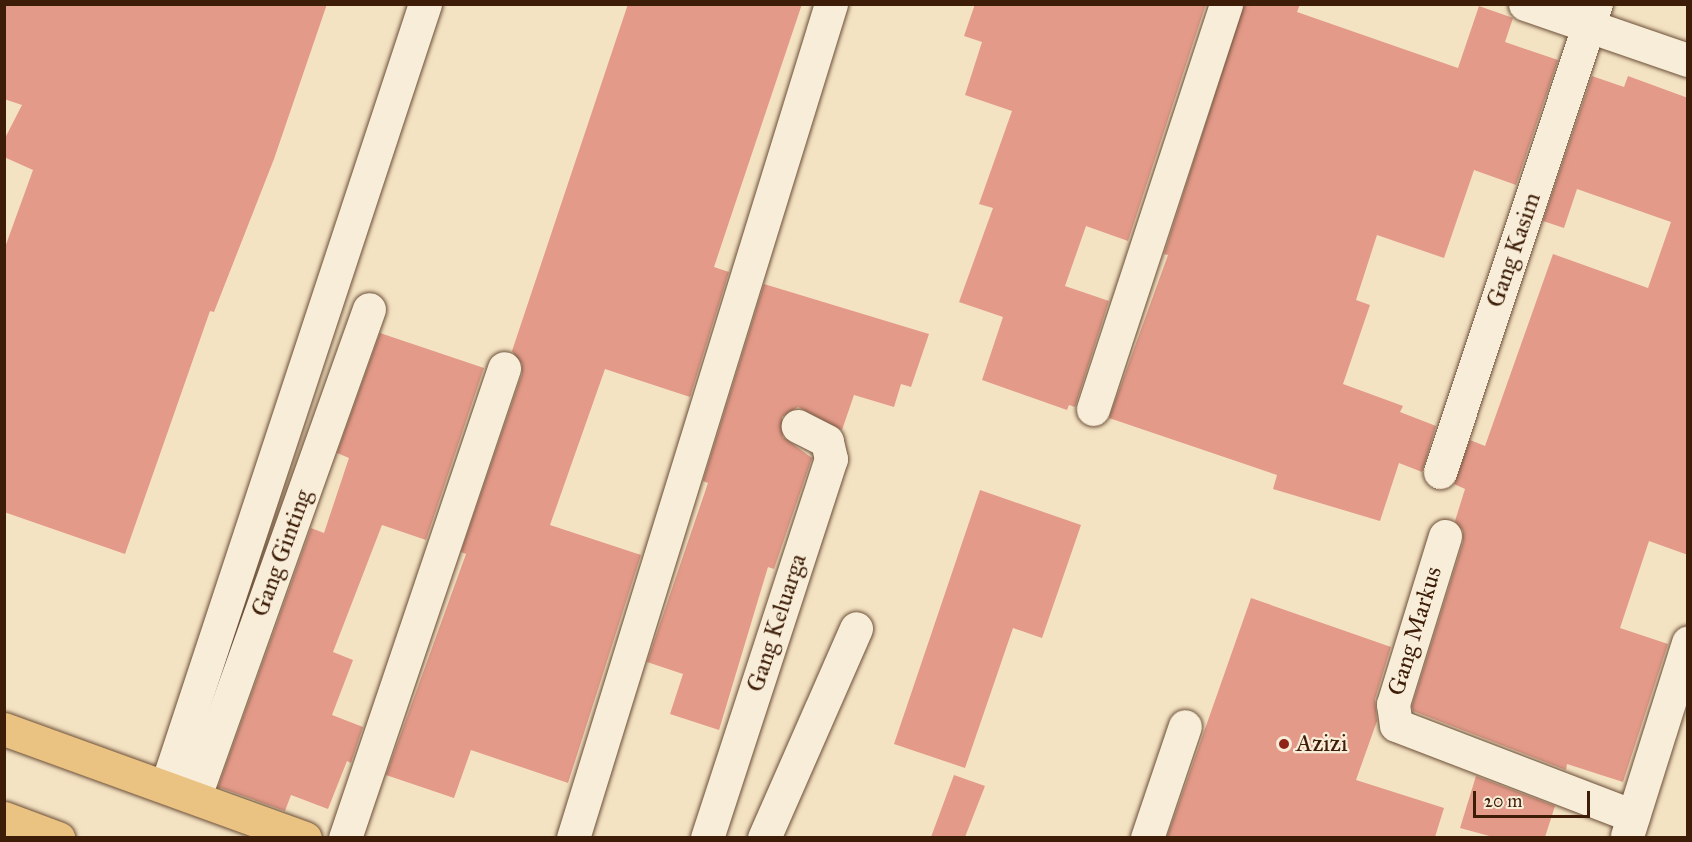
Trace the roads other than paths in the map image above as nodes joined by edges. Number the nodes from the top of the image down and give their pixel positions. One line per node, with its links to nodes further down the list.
1 (425, 4): 17 (street)
2 (831, 4): 23 (street)
3 (1226, 4): 9 (street)
4 (1525, 4): 5 (street)
5 (1593, 16): 6 (street); 11 (street, Gang Kasim)
6 (1688, 60)
7 (369, 309): 17 (street, Gang Ginting)
8 (504, 368): 22 (street)
9 (1093, 409)
10 (798, 426): 24 (street, Gang Keluarga)
11 (1440, 472)
12 (1445, 536): 19 (street, Gang Markus)
13 (856, 628): 25 (street)
14 (1688, 642): 19 (street)
15 (1185, 726): 26 (street)
16 (4, 729): 17 (highway)
17 (180, 792): 21 (highway)
18 (4, 818): 20 (highway)
19 (1630, 827)
20 (58, 837)
21 (305, 837)
22 (345, 837)
23 (573, 837)
24 (707, 837)
25 (764, 837)
26 (1147, 837)

